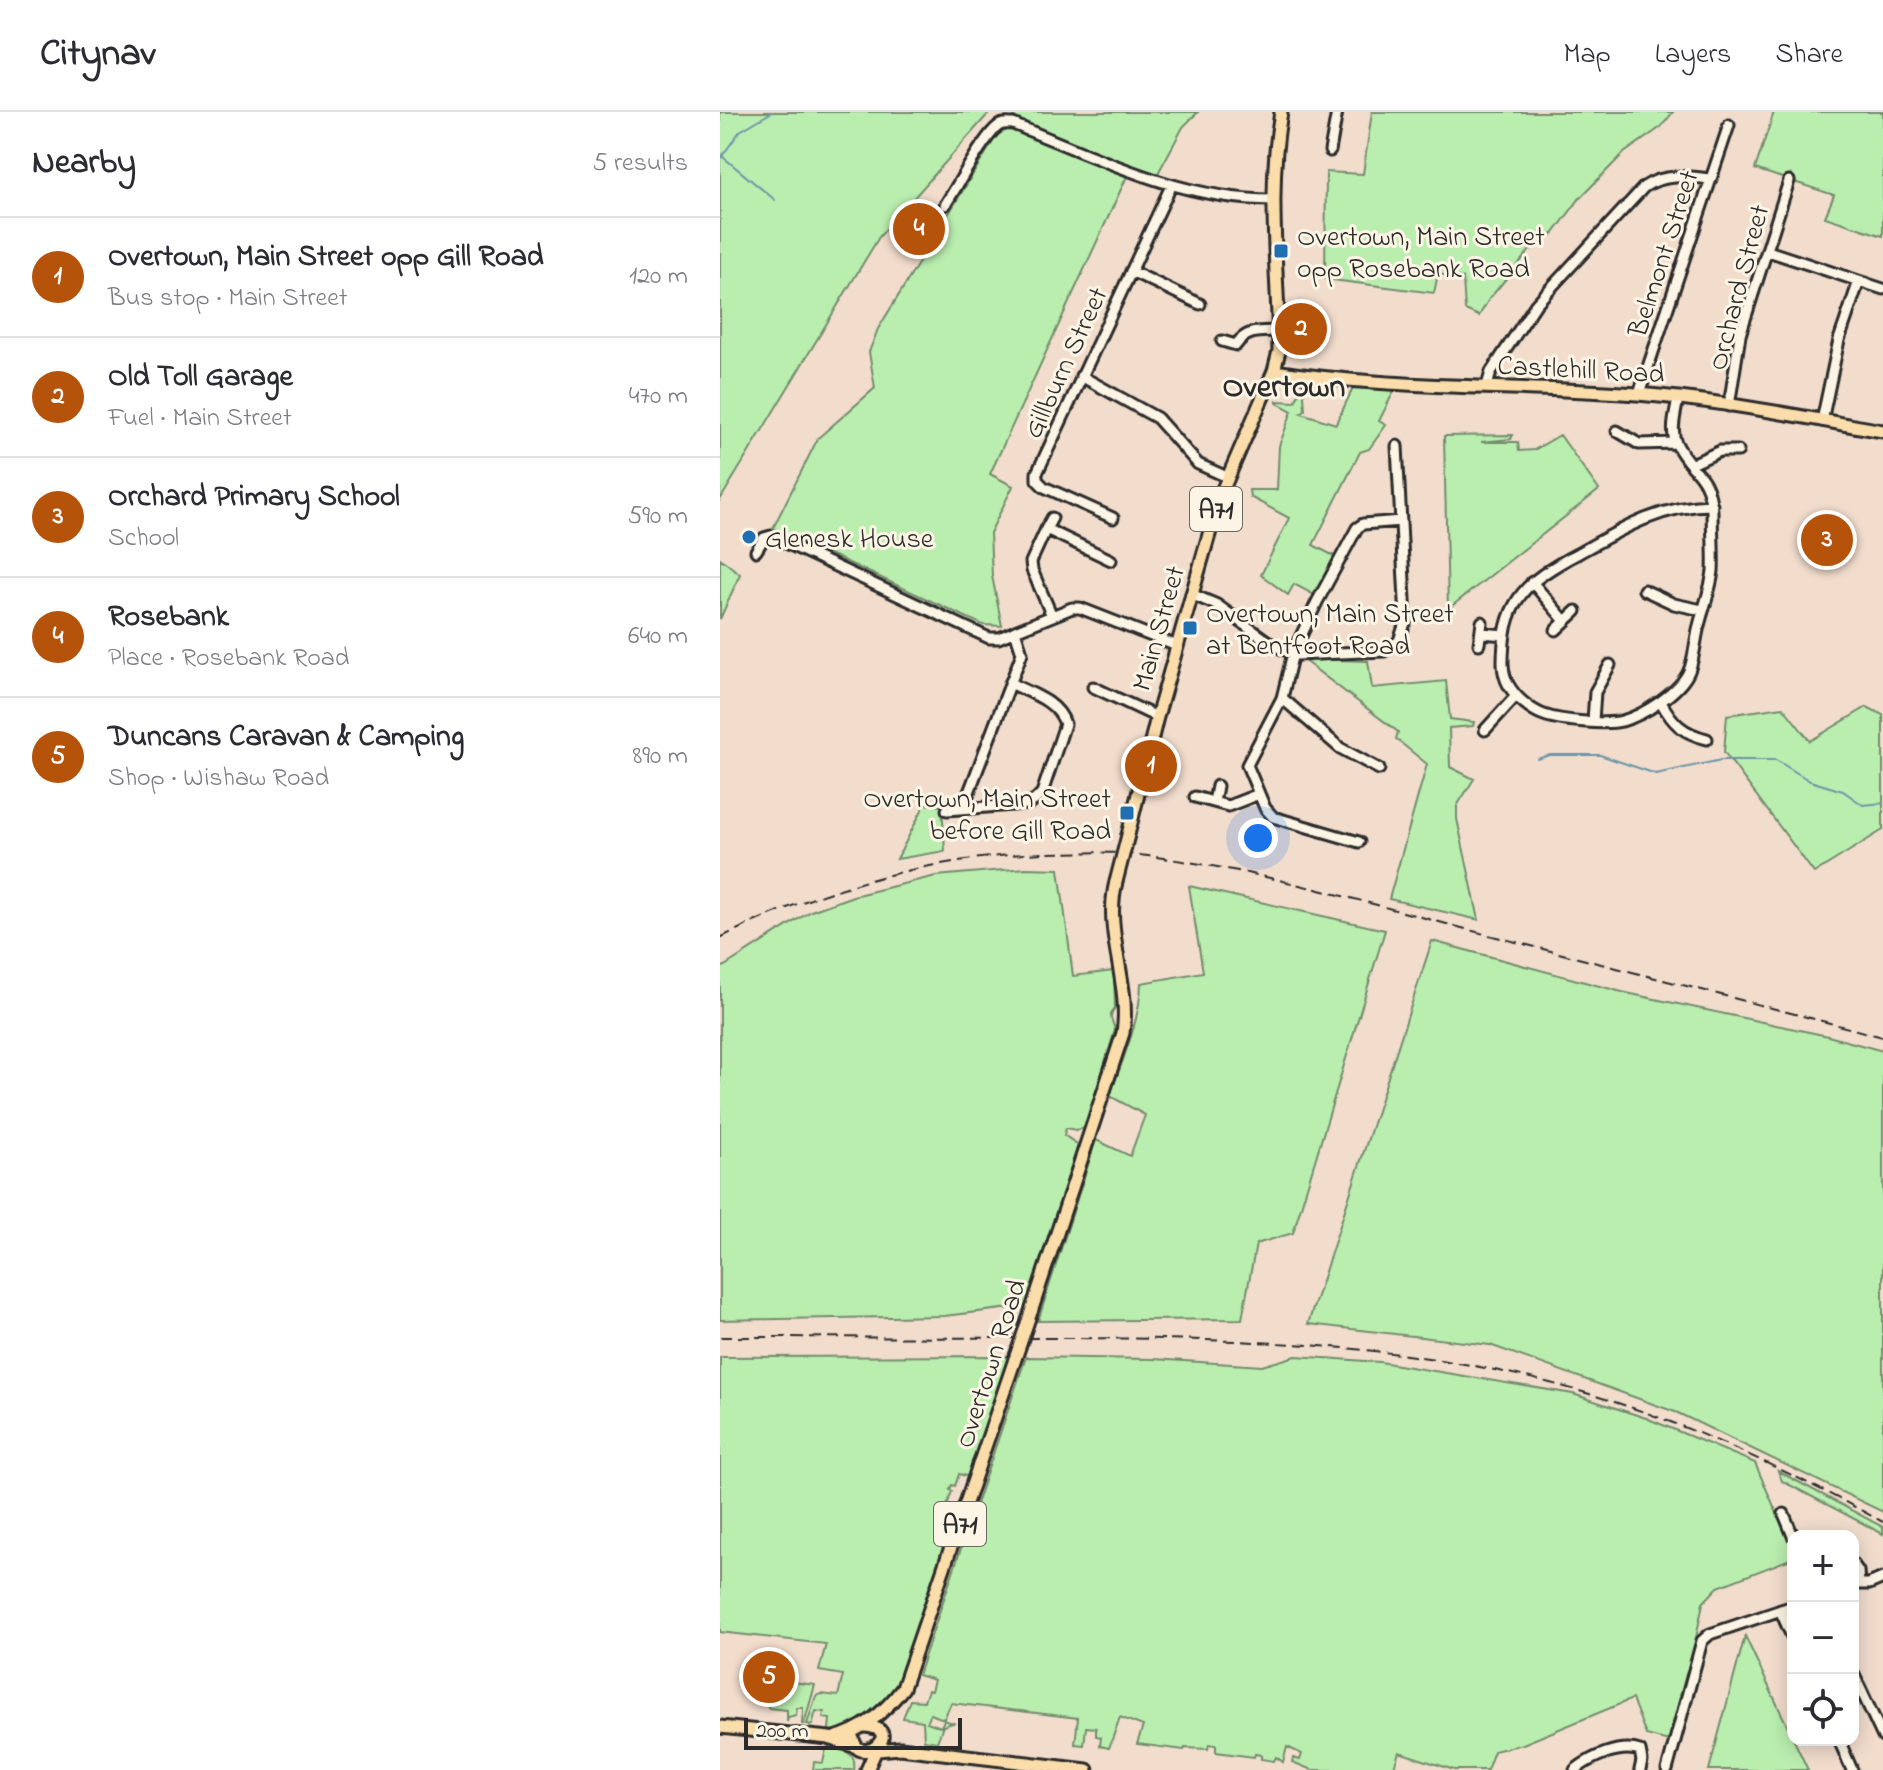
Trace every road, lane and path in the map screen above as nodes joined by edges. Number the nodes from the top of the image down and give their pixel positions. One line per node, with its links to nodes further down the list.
1 (1281, 112): 8 (main road, Main Street / A71)
2 (1337, 112): 4 (street)
3 (1729, 125): 5 (street, Belmont Street)
4 (1330, 151)
5 (1709, 179): 19 (street); 20 (street, Belmont Street)
6 (1789, 181): 10 (street, Orchard Street)
7 (1171, 186): 8 (street); 9 (street); 11 (street, Gillburn Street)
8 (1273, 200): 15 (main road, Main Street / A71)
9 (945, 205)
10 (1768, 251): 12 (street); 22 (street, Orchard Street)
11 (1131, 271): 14 (street); 18 (street, Gillburn Street)
12 (1859, 281): 13 (street); 23 (street)
13 (1883, 289)
14 (1200, 304)
15 (1278, 331): 16 (street); 17 (main road, Main Street / A71)
16 (1222, 341)
17 (1274, 371): 19 (main road, Castlehill Road); 32 (main road, Main Street / A71)
18 (1081, 376): 32 (street); 35 (street, Gillburn Street)
19 (1487, 386): 20 (main road, Castlehill Road)
20 (1639, 394): 21 (main road, Castlehill Road)
21 (1678, 398): 22 (main road, Castlehill Road); 27 (street)
22 (1729, 406): 23 (main road, Castlehill Road)
23 (1822, 421): 25 (main road, Castlehill Road)
24 (1617, 431): 26 (street)
25 (1883, 431)
26 (1629, 439): 27 (street); 29 (street)
27 (1676, 443): 31 (street)
28 (1397, 446): 36 (street)
29 (1622, 450)
30 (1738, 451): 31 (street)
31 (1692, 464): 33 (street)
32 (1227, 477): 42 (main road, Main Street / A71)
33 (1712, 505): 40 (street); 43 (street)
34 (1052, 518): 37 (street)
35 (1113, 518)
36 (1401, 521): 52 (street); 52 (street)
37 (1046, 529): 39 (street); 45 (street)
38 (756, 551): 48 (street)
39 (1111, 560)
40 (1532, 582): 46 (street); 49 (street)
41 (1644, 590): 43 (street)
42 (1191, 594): 51 (main road, Main Street / A71); 52 (street)
43 (1702, 610): 58 (street)
44 (1576, 611): 46 (street)
45 (1052, 616): 48 (street); 51 (street)
46 (1565, 621): 47 (street)
47 (1556, 630)
48 (1015, 631): 54 (street)
49 (1505, 635): 50 (street); 56 (street)
50 (1479, 644)
51 (1177, 646): 59 (main road, Main Street / A71)
52 (1293, 653): 57 (street)
53 (1610, 665): 60 (street)
54 (1010, 683): 72 (street); 72 (street)
55 (1093, 687): 59 (street)
56 (1516, 696): 60 (street); 61 (street)
57 (1282, 698): 65 (street); 69 (street)
58 (1661, 702): 60 (street); 62 (street)
59 (1157, 717): 75 (main road, Main Street / A71, bridge)
60 (1593, 721)
61 (1485, 730)
62 (1687, 734): 63 (street); 64 (street)
63 (1707, 739)
64 (1682, 744)
65 (1368, 763): 66 (street); 67 (street)
66 (1379, 769)
67 (1363, 773)
68 (1217, 786): 71 (street)
69 (1259, 794): 71 (street); 74 (street)
70 (1195, 797): 71 (street)
71 (1214, 802)
72 (963, 808): 73 (street)
73 (947, 810)
74 (1359, 842)
75 (1125, 1021): 84 (main road, Overtown Road / A71, bridge)
76 (1784, 1514): 77 (street)
77 (1791, 1530)
78 (1883, 1578): 79 (street)
79 (1859, 1584)
80 (1787, 1608): 81 (street)
81 (1780, 1610): 82 (street); 98 (street)
82 (1787, 1626)
83 (1853, 1674): 88 (street)
84 (882, 1713): 86 (main road, Overtown Road / A71); 87 (main road, Overtown Road / A71)
85 (720, 1727): 89 (main road)
86 (860, 1729): 87 (main road); 89 (main road); 92 (main road)
87 (880, 1732): 91 (main road); 93 (main road, Overtown Road)
88 (1883, 1737)
89 (831, 1739): 92 (main road)
90 (1842, 1746): 99 (street)
91 (900, 1748): 93 (main road); 95 (main road)
92 (858, 1749): 93 (main road); 94 (main road)
93 (877, 1751): 94 (main road)
94 (864, 1770)
95 (1087, 1770)
96 (1575, 1770): 97 (street)
97 (1640, 1770)
98 (1667, 1770)
99 (1852, 1770)

